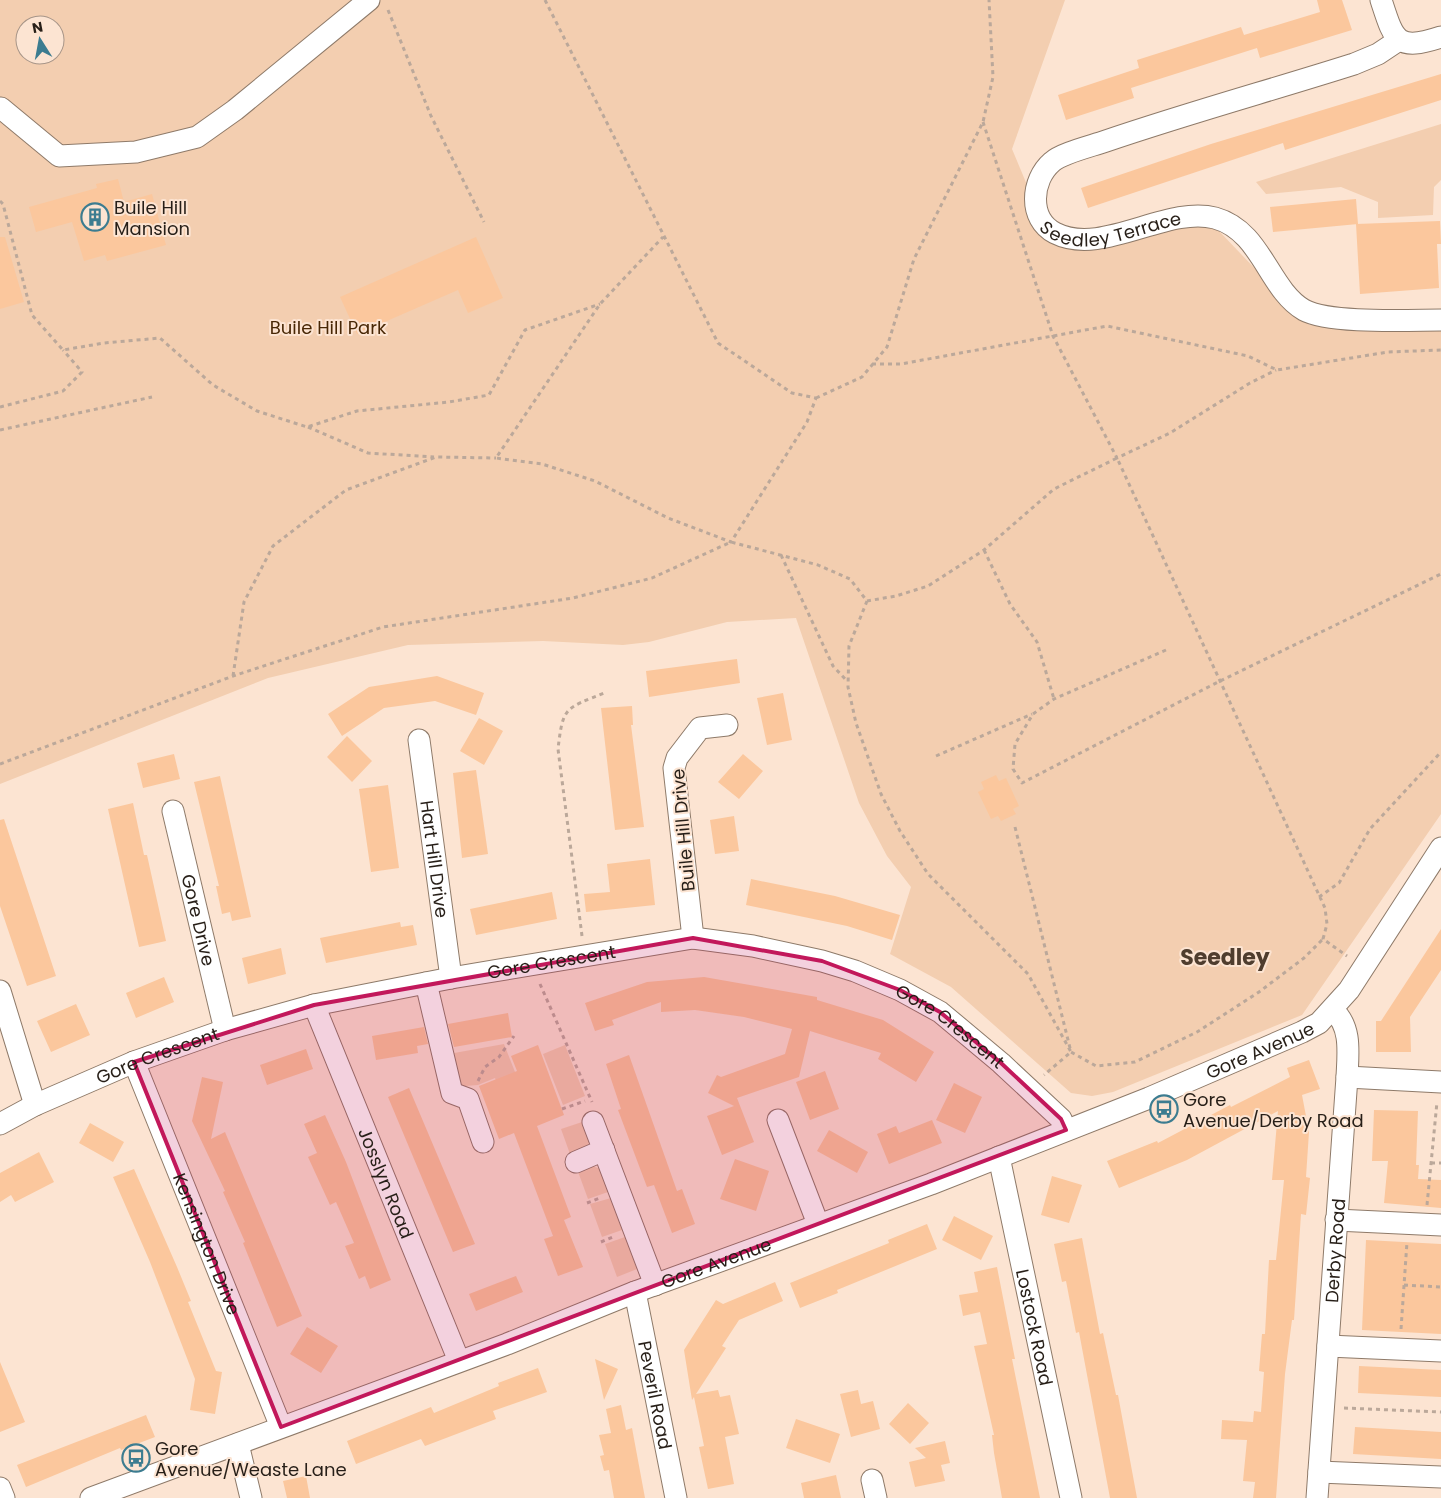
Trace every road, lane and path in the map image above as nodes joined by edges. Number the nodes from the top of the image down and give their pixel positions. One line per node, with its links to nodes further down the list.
1 (545, 0): 11 (path)
2 (989, 0): 8 (path)
3 (1381, 0): 6 (street)
4 (378, 4): 7 (street); 10 (path)
5 (1441, 38): 6 (street)
6 (1399, 40): 13 (street, Seedley Terrace)
7 (2, 108)
8 (983, 122): 14 (path); 17 (path)
9 (0, 201): 15 (path)
10 (484, 222)
11 (663, 237): 12 (path); 20 (path)
12 (600, 304): 22 (path); 25 (path)
13 (1441, 320)
14 (1053, 336): 17 (path); 18 (path); 26 (path)
15 (63, 350): 21 (path); 22 (path)
16 (1441, 350): 18 (path)
17 (872, 364): 20 (path)
18 (1277, 370): 26 (path)
19 (152, 396): 23 (path)
20 (816, 398): 27 (path)
21 (0, 407)
22 (307, 427): 24 (path)
23 (0, 430)
24 (436, 457): 25 (path); 33 (path)
25 (496, 458): 27 (path)
26 (1117, 458): 28 (path); 35 (path)
27 (731, 542): 29 (path); 33 (path)
28 (984, 550): 31 (path); 37 (path)
29 (781, 555): 31 (path); 34 (path)
30 (1441, 574): 35 (path)
31 (867, 601): 34 (path)
32 (1166, 650): 37 (path)
33 (233, 676): 43 (path)
34 (848, 681): 60 (path)
35 (1220, 681): 38 (path); 47 (path)
36 (604, 693): 50 (path)
37 (1054, 699): 38 (path)
38 (1033, 714): 42 (path)
39 (727, 725): 48 (street, Buile Hill Drive)
40 (419, 740): 53 (street, Hart Hill Drive)
41 (1441, 752): 47 (path)
42 (936, 756)
43 (0, 764)
44 (173, 811): 58 (street, Gore Drive)
45 (1015, 828): 60 (path)
46 (1441, 848): 57 (street, Gore Avenue)
47 (1319, 897): 49 (path)
48 (694, 938): 50 (street, Gore Crescent); 72 (street, Gore Crescent)
49 (1323, 938): 51 (path); 60 (path)
50 (584, 954): 52 (street, Gore Crescent)
51 (1344, 954)
52 (532, 964): 53 (street, Gore Crescent); 66 (path)
53 (451, 978): 54 (street, Gore Crescent)
54 (426, 983): 56 (street, Gore Crescent); 65 (street)
55 (0, 991): 67 (street)
56 (314, 1005): 58 (street, Gore Crescent); 90 (street, Josslyn Road)
57 (1332, 1010): 63 (street, Derby Road); 72 (street, Gore Avenue)
58 (225, 1030): 61 (street, Gore Crescent)
59 (514, 1036): 65 (path)
60 (1071, 1052): 62 (path)
61 (134, 1062): 67 (street, Gore Crescent); 93 (street, Kensington Drive)
62 (1047, 1072)
63 (1348, 1077): 64 (street); 79 (street, Derby Road)
64 (1440, 1082): 77 (path)
65 (468, 1099): 73 (street)
66 (590, 1099): 68 (path); 70 (path)
67 (35, 1105): 71 (street, Gore Crescent)
68 (562, 1109)
69 (778, 1120): 80 (street)
70 (593, 1122): 74 (street)
71 (0, 1124)
72 (1066, 1130): 75 (street, Gore Avenue)
73 (483, 1142)
74 (604, 1150): 76 (street); 83 (street)
75 (999, 1157): 80 (street, Gore Avenue); 102 (street, Lostock Road)
76 (576, 1162)
77 (1431, 1163): 78 (path); 81 (path)
78 (1441, 1163)
79 (1336, 1220): 81 (street); 88 (street, Derby Road)
80 (818, 1224): 83 (street, Gore Avenue)
81 (1433, 1224)
82 (1407, 1243): 84 (path)
83 (655, 1285): 86 (street, Gore Avenue)
84 (1404, 1285): 85 (path); 87 (path)
85 (1441, 1286)
86 (635, 1292): 90 (street, Gore Avenue); 101 (street, Peveril Road)
87 (1401, 1330)
88 (1328, 1346): 89 (street); 91 (street, Derby Road)
89 (1441, 1351)
90 (459, 1361): 93 (street, Gore Avenue)
91 (1324, 1407): 92 (path); 95 (street, Derby Road)
92 (1441, 1412)
93 (282, 1427): 94 (street, Gore Avenue)
94 (238, 1444): 99 (street, Gore Avenue); 100 (street)
95 (1319, 1472): 96 (street); 103 (street, Derby Road)
96 (1441, 1477)
97 (0, 1488): 98 (street)
98 (4, 1498)
99 (91, 1498)
100 (251, 1498)
101 (676, 1498)
102 (1071, 1498)
103 (1317, 1498)

